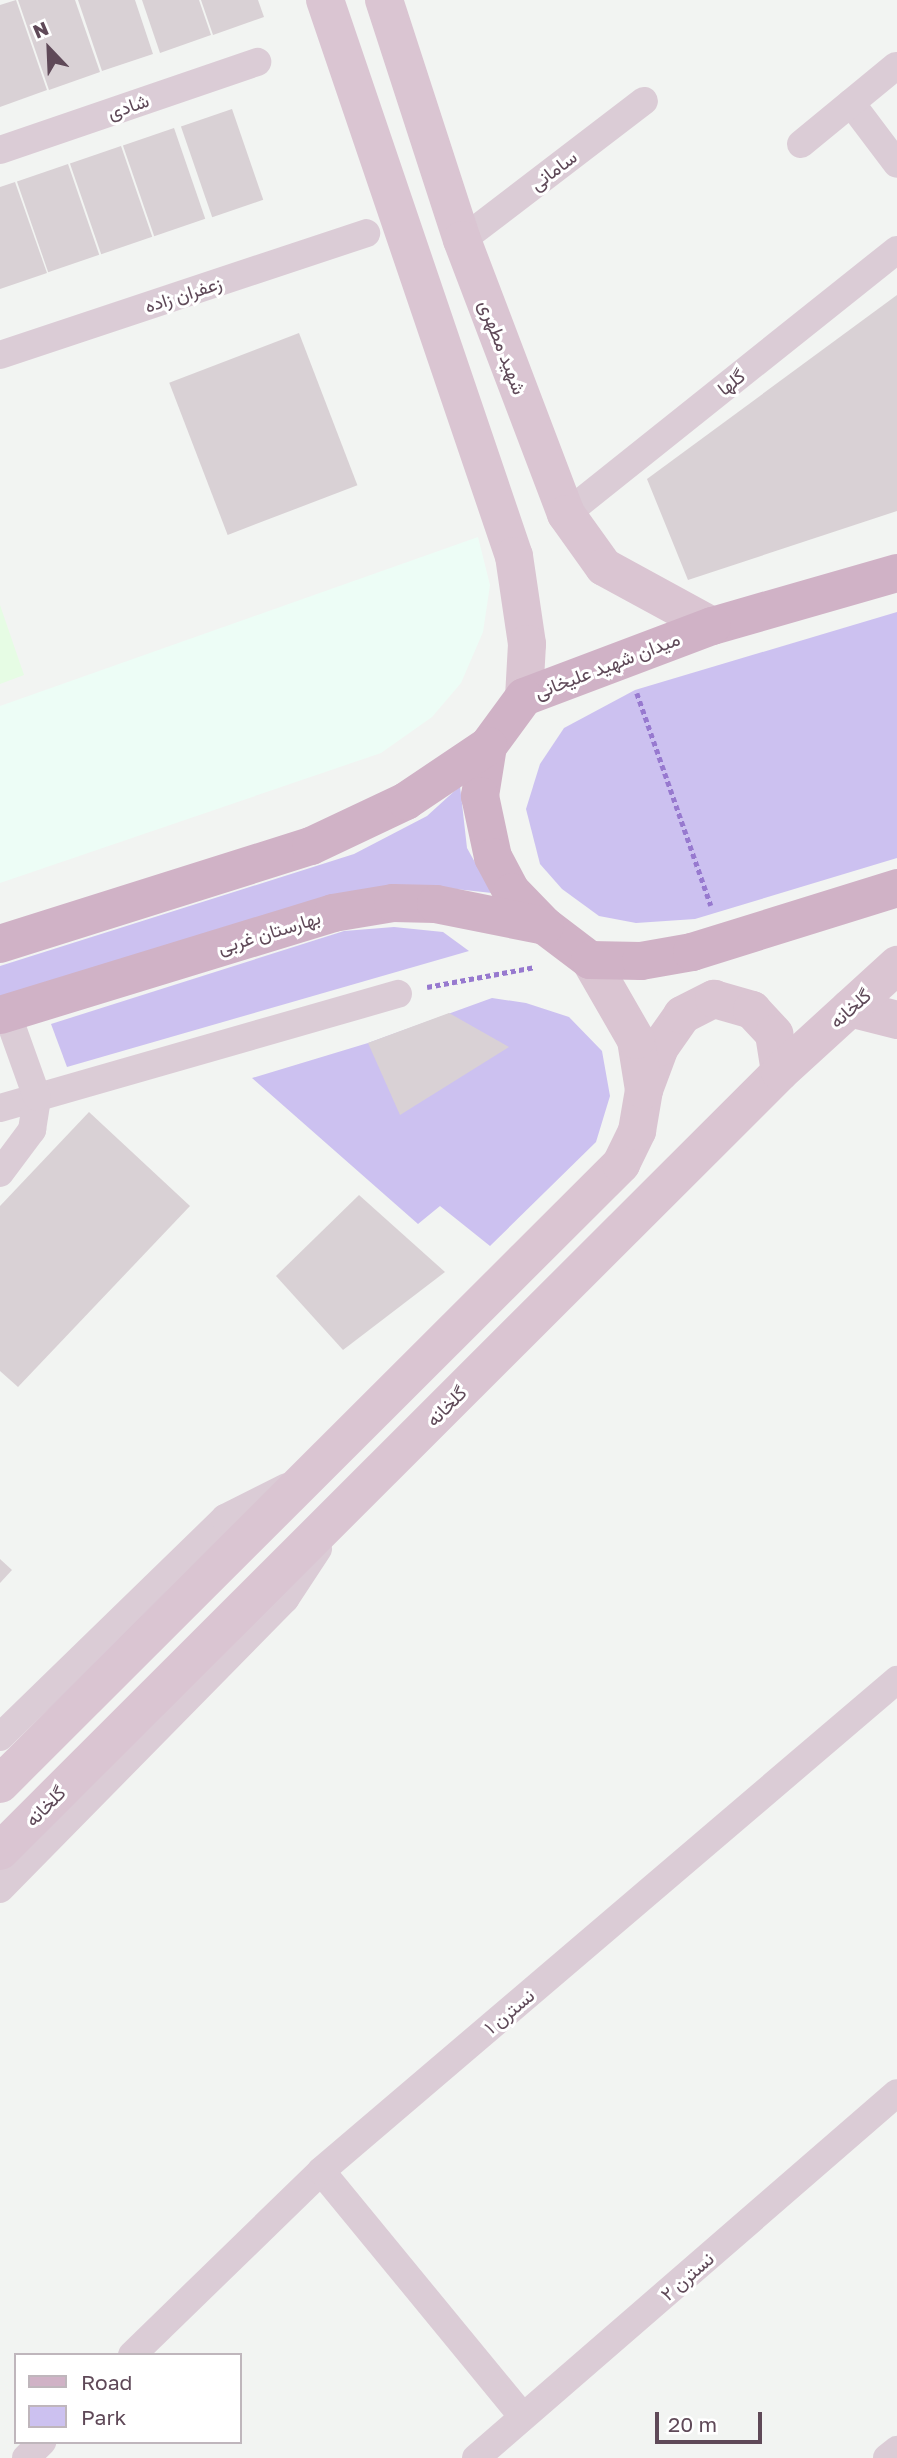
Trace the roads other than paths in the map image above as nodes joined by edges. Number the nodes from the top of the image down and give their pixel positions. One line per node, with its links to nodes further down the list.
1 (325, 0): 17 (main road)
2 (384, 0): 11 (main road, شهید مطهری)
3 (257, 62): 8 (street, شادی)
4 (896, 66): 6 (street)
5 (644, 101): 11 (street, سامانی)
6 (851, 103): 7 (street); 9 (street)
7 (801, 144)
8 (0, 150)
9 (897, 164)
10 (366, 233): 13 (street, زعفران زاده)
11 (462, 240): 14 (main road, شهید مطهری)
12 (897, 250): 14 (street, گلها)
13 (0, 355)
14 (566, 514): 16 (main road, شهید مطهری)
15 (897, 573): 16 (main road, میدان شهید علیخانی)
16 (712, 626): 17 (main road, میدان شهید علیخانی)
17 (524, 697): 18 (main road, میدان شهید علیخانی)
18 (488, 746): 20 (main road, میدان شهید علیخانی); 21 (main road)
19 (897, 888): 22 (main road)
20 (545, 926): 22 (main road, میدان شهید علیخانی); 26 (main road, بهارستان غربی)
21 (0, 944)
22 (590, 960): 29 (main road)
23 (897, 965): 25 (main road, گلخانه)
24 (398, 994): 30 (street)
25 (850, 1008): 27 (main road); 28 (main road, گلخانه)
26 (4, 1014): 30 (street)
27 (897, 1020)
28 (780, 1072): 29 (main road); 34 (main road, گلخانه)
29 (644, 1090): 33 (main road)
30 (37, 1097): 31 (street); 32 (street)
31 (0, 1108)
32 (0, 1173)
33 (309, 1477): 36 (street); 37 (main road)
34 (344, 1508): 38 (main road, گلخانه); 39 (street)
35 (897, 1679): 41 (street, نسترن ۱)
36 (0, 1737)
37 (0, 1784)
38 (0, 1851)
39 (0, 1889)
40 (897, 2093): 43 (street, نسترن ۲)
41 (321, 2171): 42 (street, نسترن ۱); 43 (street)
42 (134, 2353)
43 (523, 2417): 47 (street, نسترن ۲)
44 (40, 2444): 46 (street)
45 (897, 2451): 48 (street)
46 (26, 2458)
47 (476, 2458)
48 (887, 2458)

